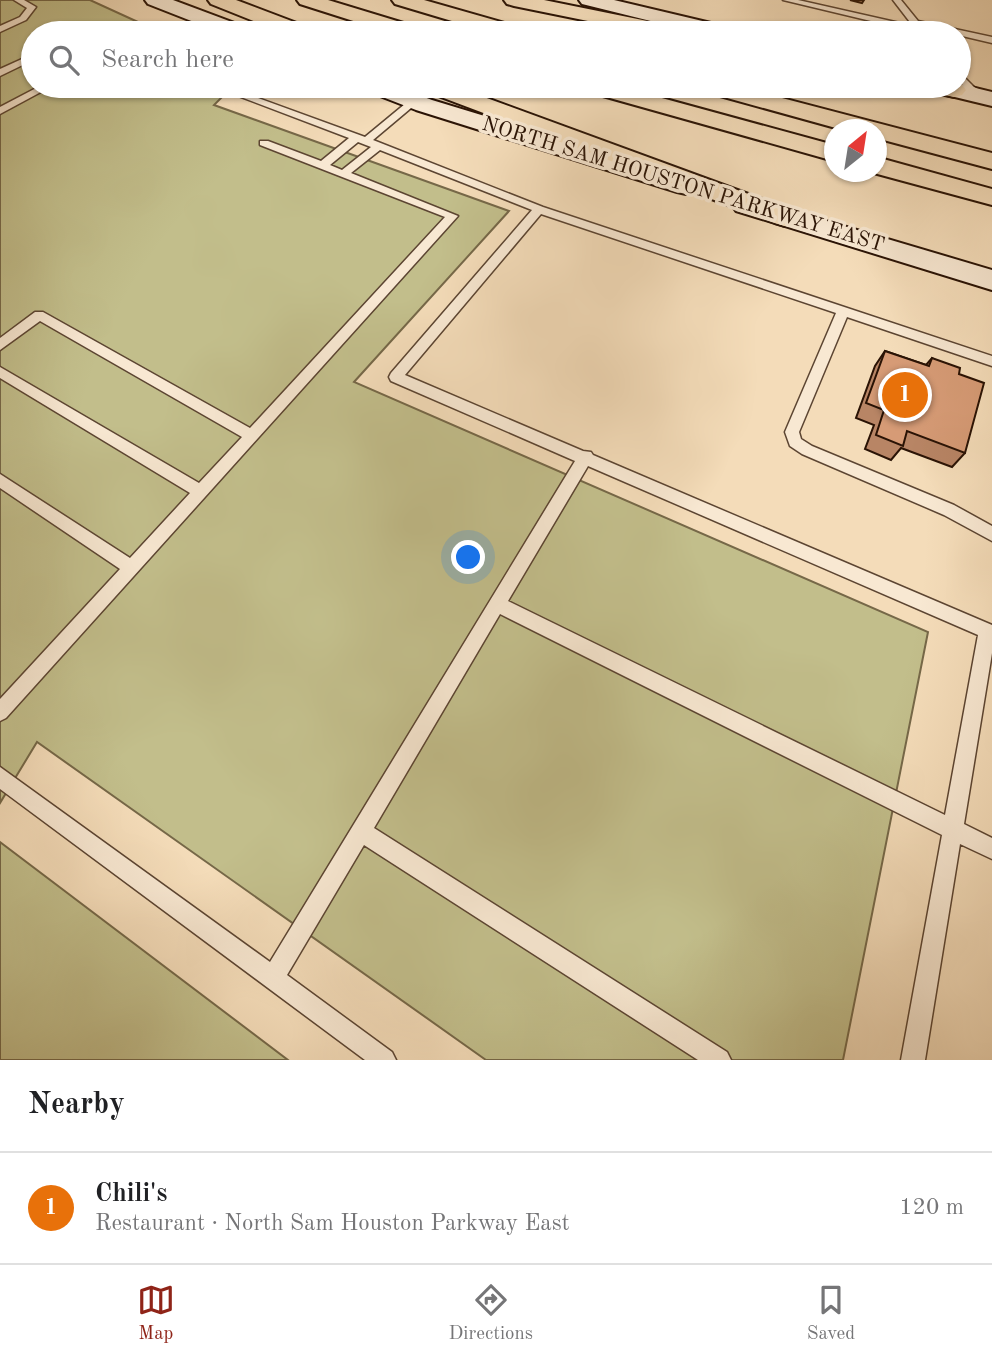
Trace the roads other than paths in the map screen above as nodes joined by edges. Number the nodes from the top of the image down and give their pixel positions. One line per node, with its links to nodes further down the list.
1 (18, 0): 18 (lane)
2 (155, 0): 10 (main road)
3 (218, 0): 11 (highway)
4 (307, 0): 12 (highway)
5 (402, 0): 13 (highway)
6 (514, 0): 14 (highway)
7 (589, 0): 15 (main road)
8 (788, 0): 16 (lane)
9 (897, 0): 17 (lane)
10 (209, 21)
11 (271, 21)
12 (374, 21)
13 (473, 21)
14 (618, 21)
15 (675, 21)
16 (884, 21)
17 (914, 21)
18 (0, 29)
19 (971, 37): 20 (lane)
20 (992, 40)
21 (21, 63): 22 (lane)
22 (0, 73)
23 (971, 92): 30 (main road)
24 (24, 98): 31 (lane)
25 (249, 98): 34 (lane)
26 (417, 98): 34 (lane)
27 (439, 98): 44 (main road, NORTH SAM HOUSTON PARKWAY EAST)
28 (636, 98): 37 (highway)
29 (755, 98): 32 (highway)
30 (990, 98)
31 (0, 111)
32 (834, 119)
33 (887, 133): 38 (highway)
34 (361, 140): 36 (lane); 39 (lane)
35 (264, 143): 39 (lane)
36 (379, 146): 41 (lane); 43 (lane)
37 (824, 150)
38 (992, 161)
39 (322, 166): 41 (lane)
40 (887, 167): 42 (highway)
41 (343, 174): 49 (lane)
42 (992, 197)
43 (539, 209): 45 (lane); 50 (lane)
44 (992, 280)
45 (843, 311): 47 (lane); 53 (lane)
46 (0, 345): 49 (lane)
47 (992, 361)
48 (0, 372): 52 (lane)
49 (253, 436): 52 (lane)
50 (586, 456): 55 (lane); 56 (lane)
51 (0, 480): 54 (lane)
52 (201, 492): 54 (lane)
53 (992, 534)
54 (132, 568): 57 (lane)
55 (497, 604): 59 (lane); 60 (lane)
56 (990, 632): 59 (lane)
57 (0, 712)
58 (0, 777): 62 (lane)
59 (951, 830): 61 (lane); 65 (lane)
60 (361, 831): 62 (lane); 64 (lane)
61 (992, 849)
62 (273, 978): 63 (lane)
63 (384, 1060)
64 (719, 1060)
65 (914, 1060)

